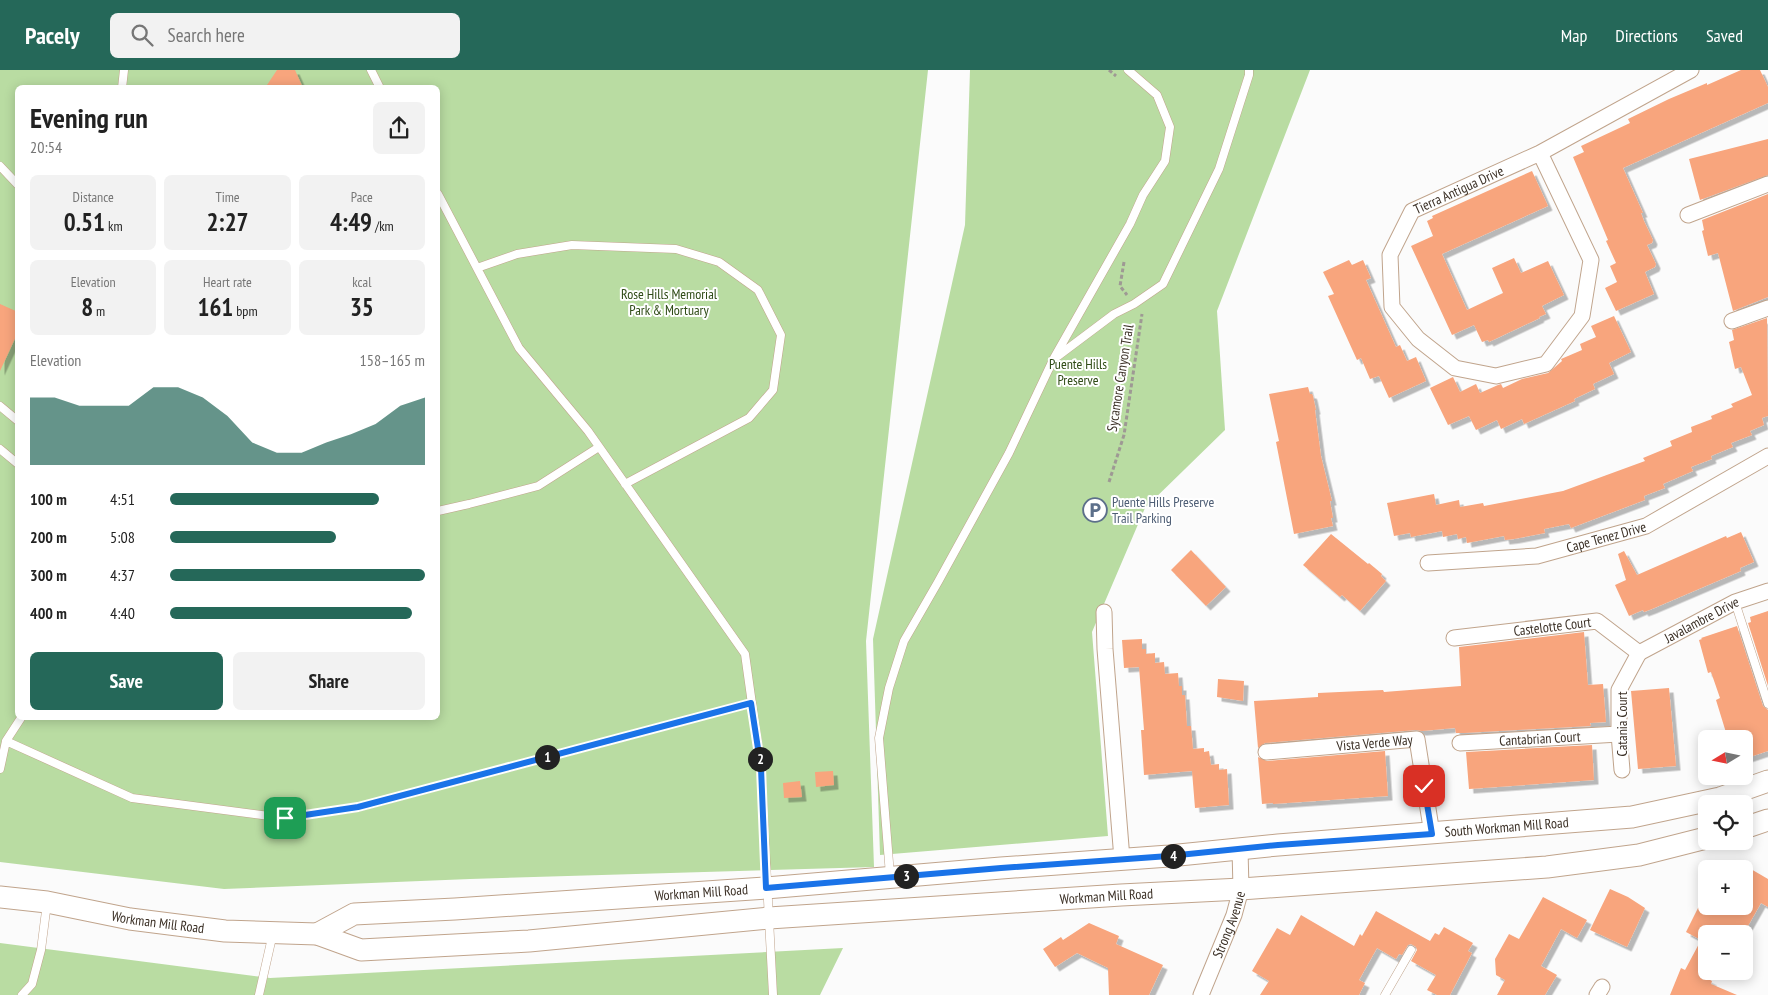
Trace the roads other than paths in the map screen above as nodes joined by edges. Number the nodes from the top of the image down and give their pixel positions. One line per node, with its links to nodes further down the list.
1 (124, 70): 6 (lane)
2 (371, 70): 7 (lane)
3 (1128, 70): 17 (lane)
4 (1249, 70): 17 (lane)
5 (1691, 70): 8 (street, Tierra Antigua Drive)
6 (122, 85)
7 (378, 85)
8 (1540, 153): 8 (street, Tierra Antigua Drive)
9 (0, 166): 10 (lane)
10 (15, 183)
11 (1768, 184): 13 (street)
12 (440, 198): 14 (lane)
13 (1688, 215)
14 (477, 268): 20 (lane); 24 (lane)
15 (1768, 308): 16 (street)
16 (1732, 320)
17 (1054, 358): 48 (lane)
18 (0, 406): 19 (lane)
19 (15, 418)
20 (599, 447): 24 (lane); 25 (lane)
21 (0, 449): 23 (lane)
22 (1768, 456): 26 (street, Cape Tenez Drive)
23 (15, 462)
24 (625, 484): 32 (lane)
25 (440, 511)
26 (1428, 563)
27 (1768, 591): 28 (street, Javalambre Drive)
28 (1735, 602): 31 (street, Javalambre Drive); 33 (lane)
29 (1104, 612): 47 (street)
30 (1454, 638): 31 (street, Castelotte Court)
31 (1639, 653): 35 (street, Catania Court)
32 (751, 703): 36 (lane); 49 (lane)
33 (1768, 704)
34 (20, 720): 36 (lane)
35 (1619, 734): 37 (street, Cantabrian Court); 40 (street, Catania Court)
36 (6, 741): 39 (lane)
37 (1460, 743)
38 (1266, 752): 44 (street, Vista Verde Way)
39 (0, 769)
40 (1622, 770)
41 (1768, 781): 44 (main road, South Workman Mill Road)
42 (1768, 820): 43 (main road)
43 (1753, 825)
44 (1432, 834): 46 (main road, South Workman Mill Road)
45 (1698, 840): 50 (main road)
46 (1240, 849): 47 (main road, Workman Mill Road); 50 (street, Strong Avenue)
47 (1122, 859): 48 (main road, Workman Mill Road)
48 (891, 878): 49 (main road, Workman Mill Road)
49 (766, 888): 53 (lane); 55 (main road, Workman Mill Road)
50 (1241, 890): 53 (main road, Workman Mill Road); 60 (street, Strong Avenue)
51 (0, 896): 52 (main road, Workman Mill Road)
52 (47, 902): 54 (main road, Workman Mill Road); 57 (lane)
53 (769, 918): 55 (main road, Workman Mill Road); 59 (lane)
54 (273, 933): 55 (main road, Workman Mill Road); 58 (lane)
55 (317, 934)
56 (1412, 950): 61 (lane)
57 (22, 995)
58 (259, 995)
59 (773, 995)
60 (1201, 995)
61 (1385, 995)

